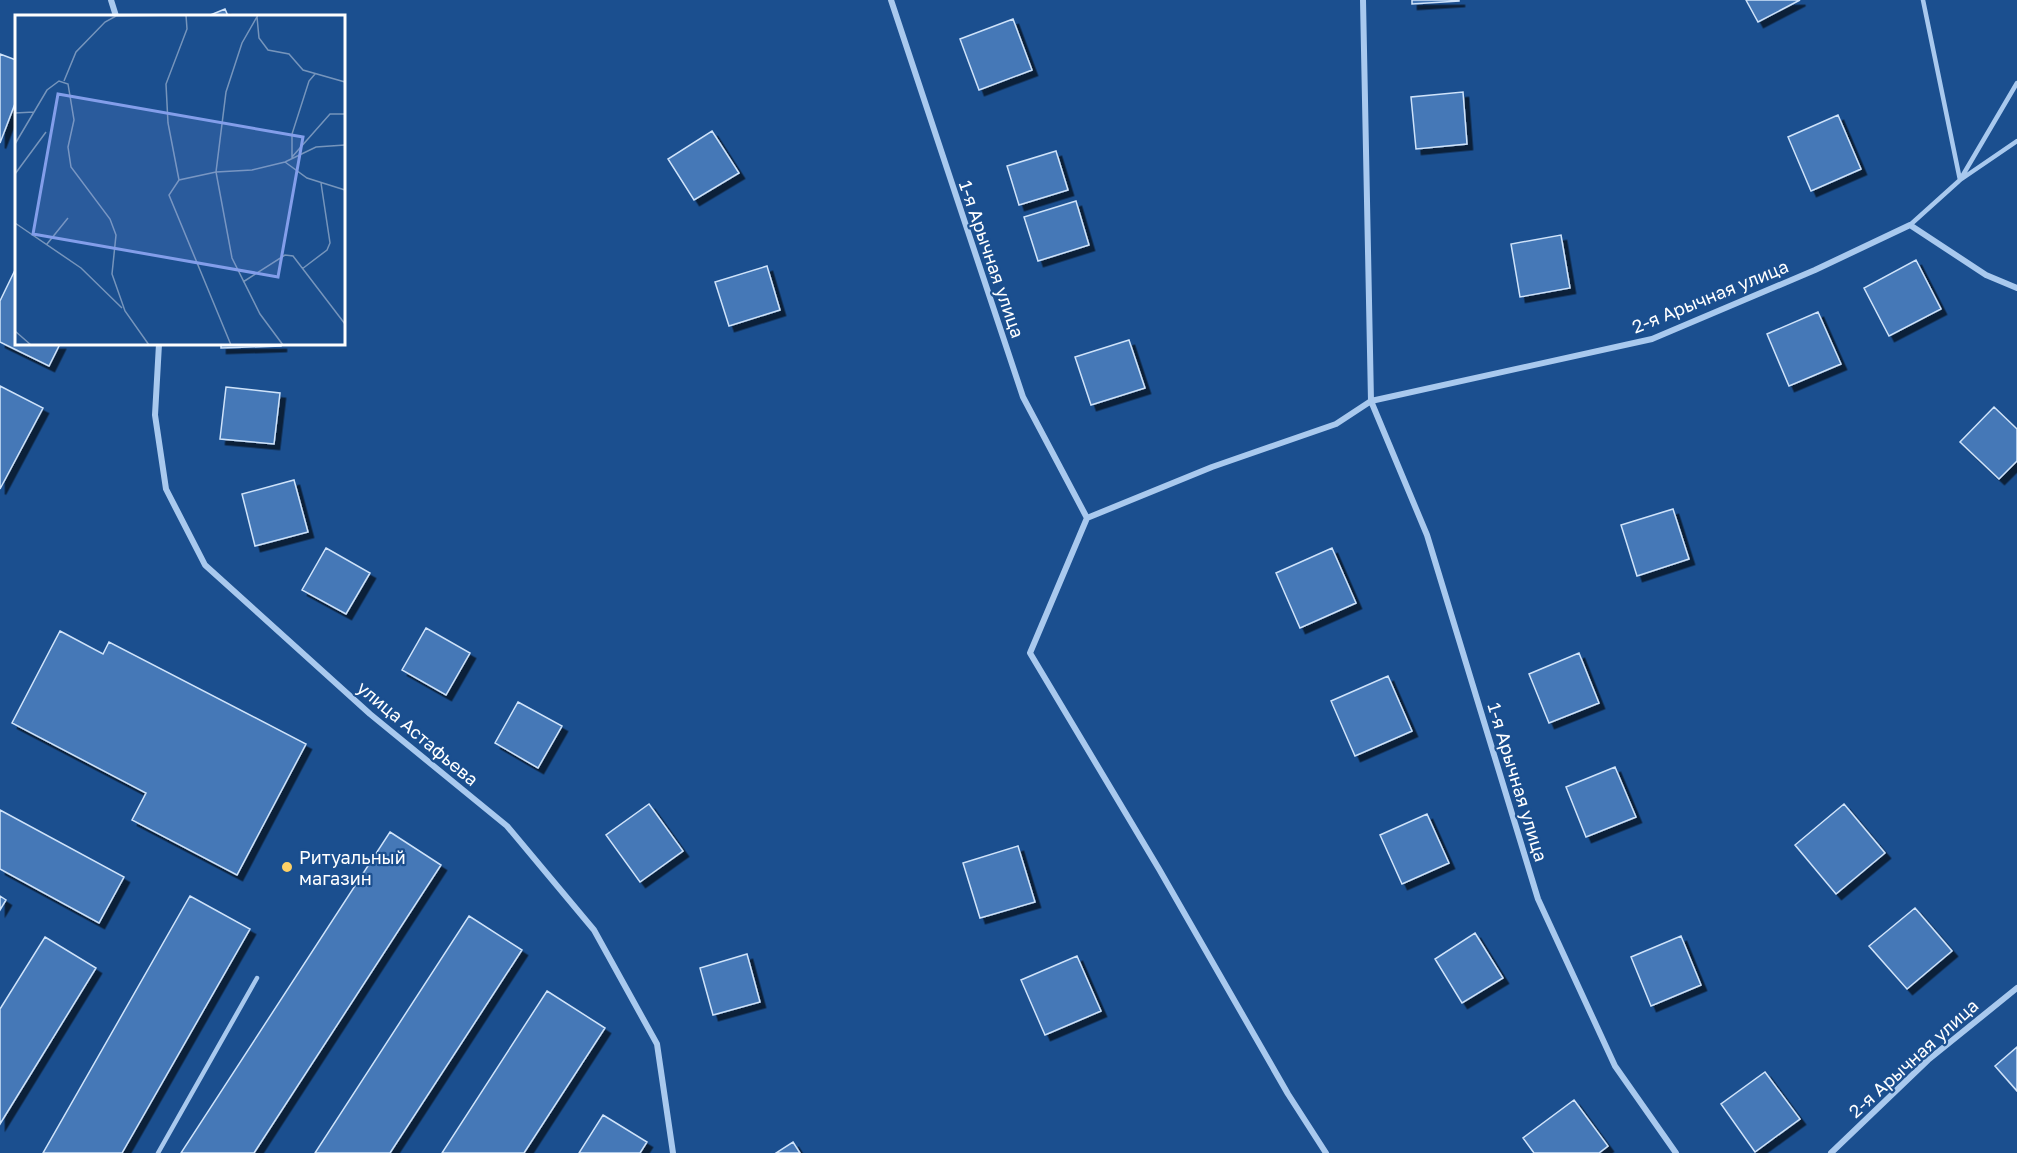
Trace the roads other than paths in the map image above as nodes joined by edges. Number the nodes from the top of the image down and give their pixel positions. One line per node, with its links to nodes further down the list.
1 (111, 0): 5 (street)
2 (891, 0): 13 (street, 1-я Арычная улица)
3 (1363, 0): 12 (street, 1-я Арычная улица)
4 (1923, 0): 8 (lane)
5 (116, 15)
6 (2017, 83): 8 (lane)
7 (2017, 141): 8 (lane)
8 (1960, 180): 9 (lane)
9 (1910, 225): 10 (street); 12 (street, 2-я Арычная улица)
10 (2017, 288)
11 (159, 345): 17 (street, улица Астафьева)
12 (1371, 401): 13 (street); 19 (street, 1-я Арычная улица)
13 (1087, 518): 18 (street)
14 (257, 978): 16 (lane)
15 (2017, 988): 20 (street, 2-я Арычная улица)
16 (158, 1153)
17 (673, 1153)
18 (1326, 1153)
19 (1676, 1153)
20 (1831, 1153)

